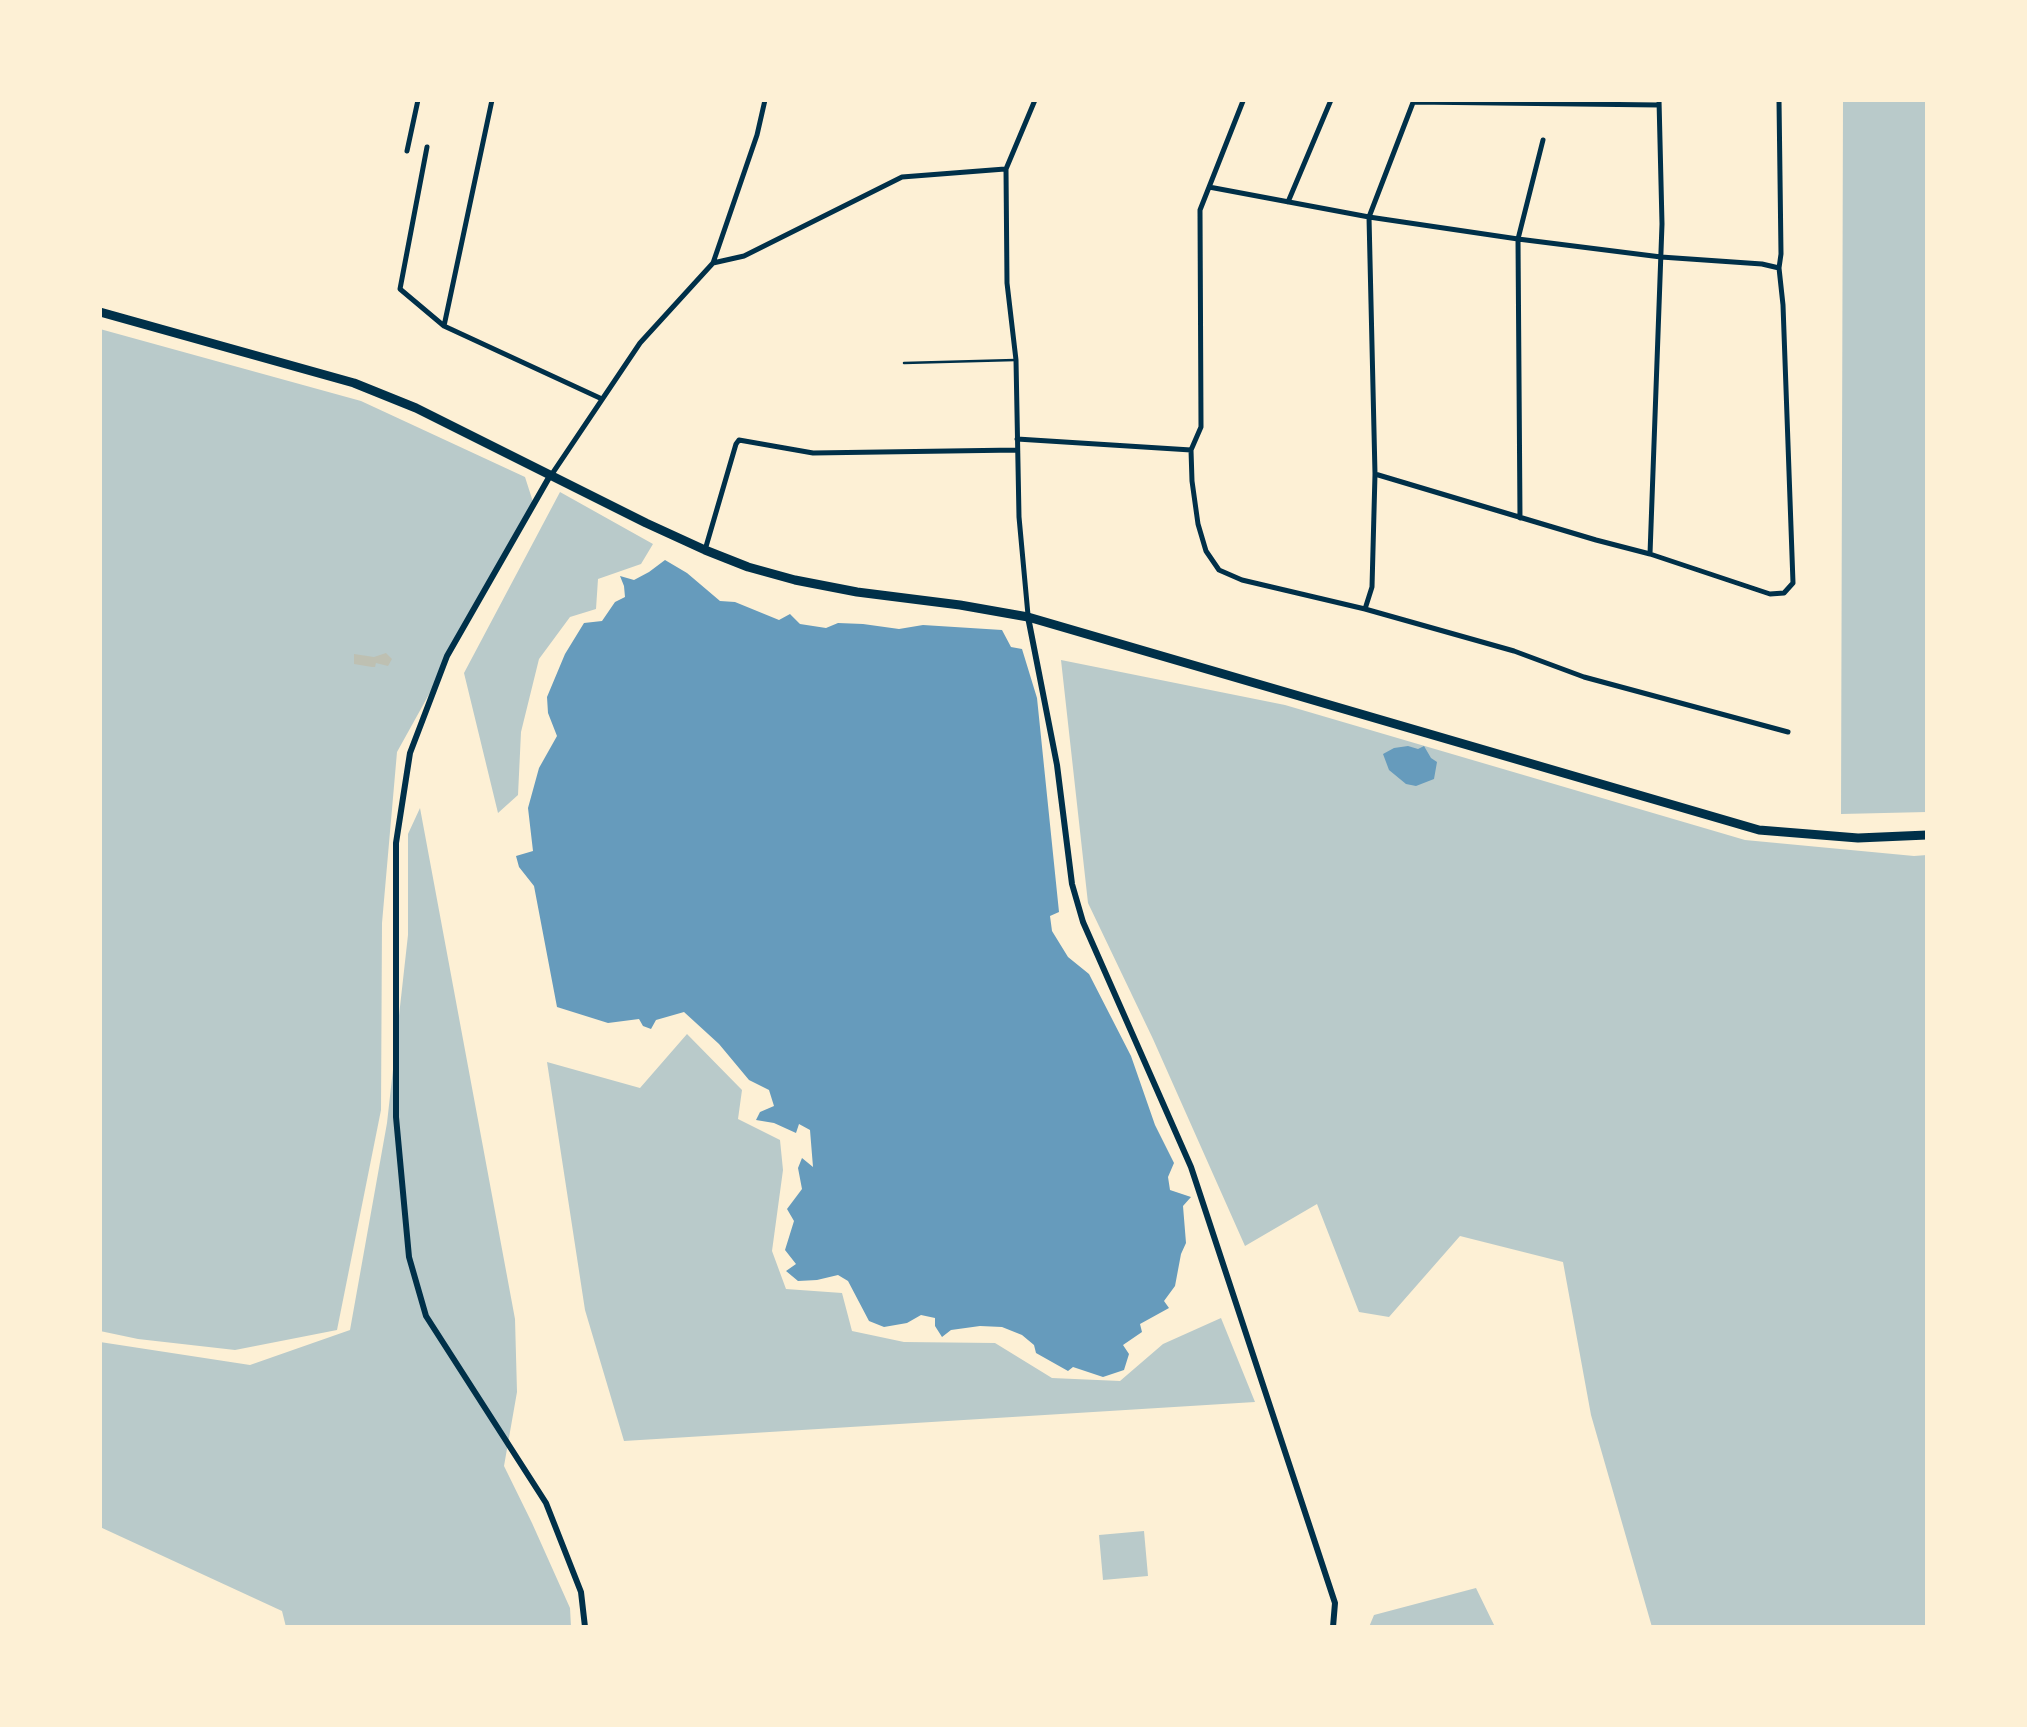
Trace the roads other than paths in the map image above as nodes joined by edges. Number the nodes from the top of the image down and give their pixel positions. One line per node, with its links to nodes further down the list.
1 (418, 100): 12 (street)
2 (492, 100): 22 (street)
3 (764, 100): 19 (street)
4 (1035, 100): 13 (street)
5 (1331, 100): 15 (street)
6 (1779, 100): 20 (street)
7 (1243, 101): 14 (street)
8 (1414, 101): 9 (street); 16 (street)
9 (1659, 103): 18 (street)
10 (1543, 140): 17 (street)
11 (427, 147): 22 (street)
12 (407, 151)
13 (1006, 169): 19 (street); 23 (street)
14 (1209, 187): 15 (street); 28 (street)
15 (1288, 202): 16 (street)
16 (1369, 216): 17 (street); 30 (street)
17 (1518, 240): 18 (street); 31 (street)
18 (1662, 258): 20 (street); 33 (street)
19 (713, 263): 25 (street)
20 (1779, 268): 33 (street)
21 (100, 312): 29 (main road)
22 (444, 326): 25 (street)
23 (1016, 360): 24 (lane); 26 (street)
24 (904, 364)
25 (602, 399): 29 (street)
26 (1017, 439): 27 (street); 28 (street)
27 (1017, 450): 32 (street); 35 (street)
28 (1191, 450): 34 (street)
29 (552, 474): 32 (main road); 38 (street)
30 (1375, 474): 31 (street); 34 (street)
31 (1520, 518): 33 (street)
32 (705, 550): 35 (main road)
33 (1650, 554)
34 (1366, 610): 36 (street)
35 (1028, 618): 37 (main road); 39 (street)
36 (1788, 732)
37 (1927, 835)
38 (584, 1627)
39 (1333, 1627)

